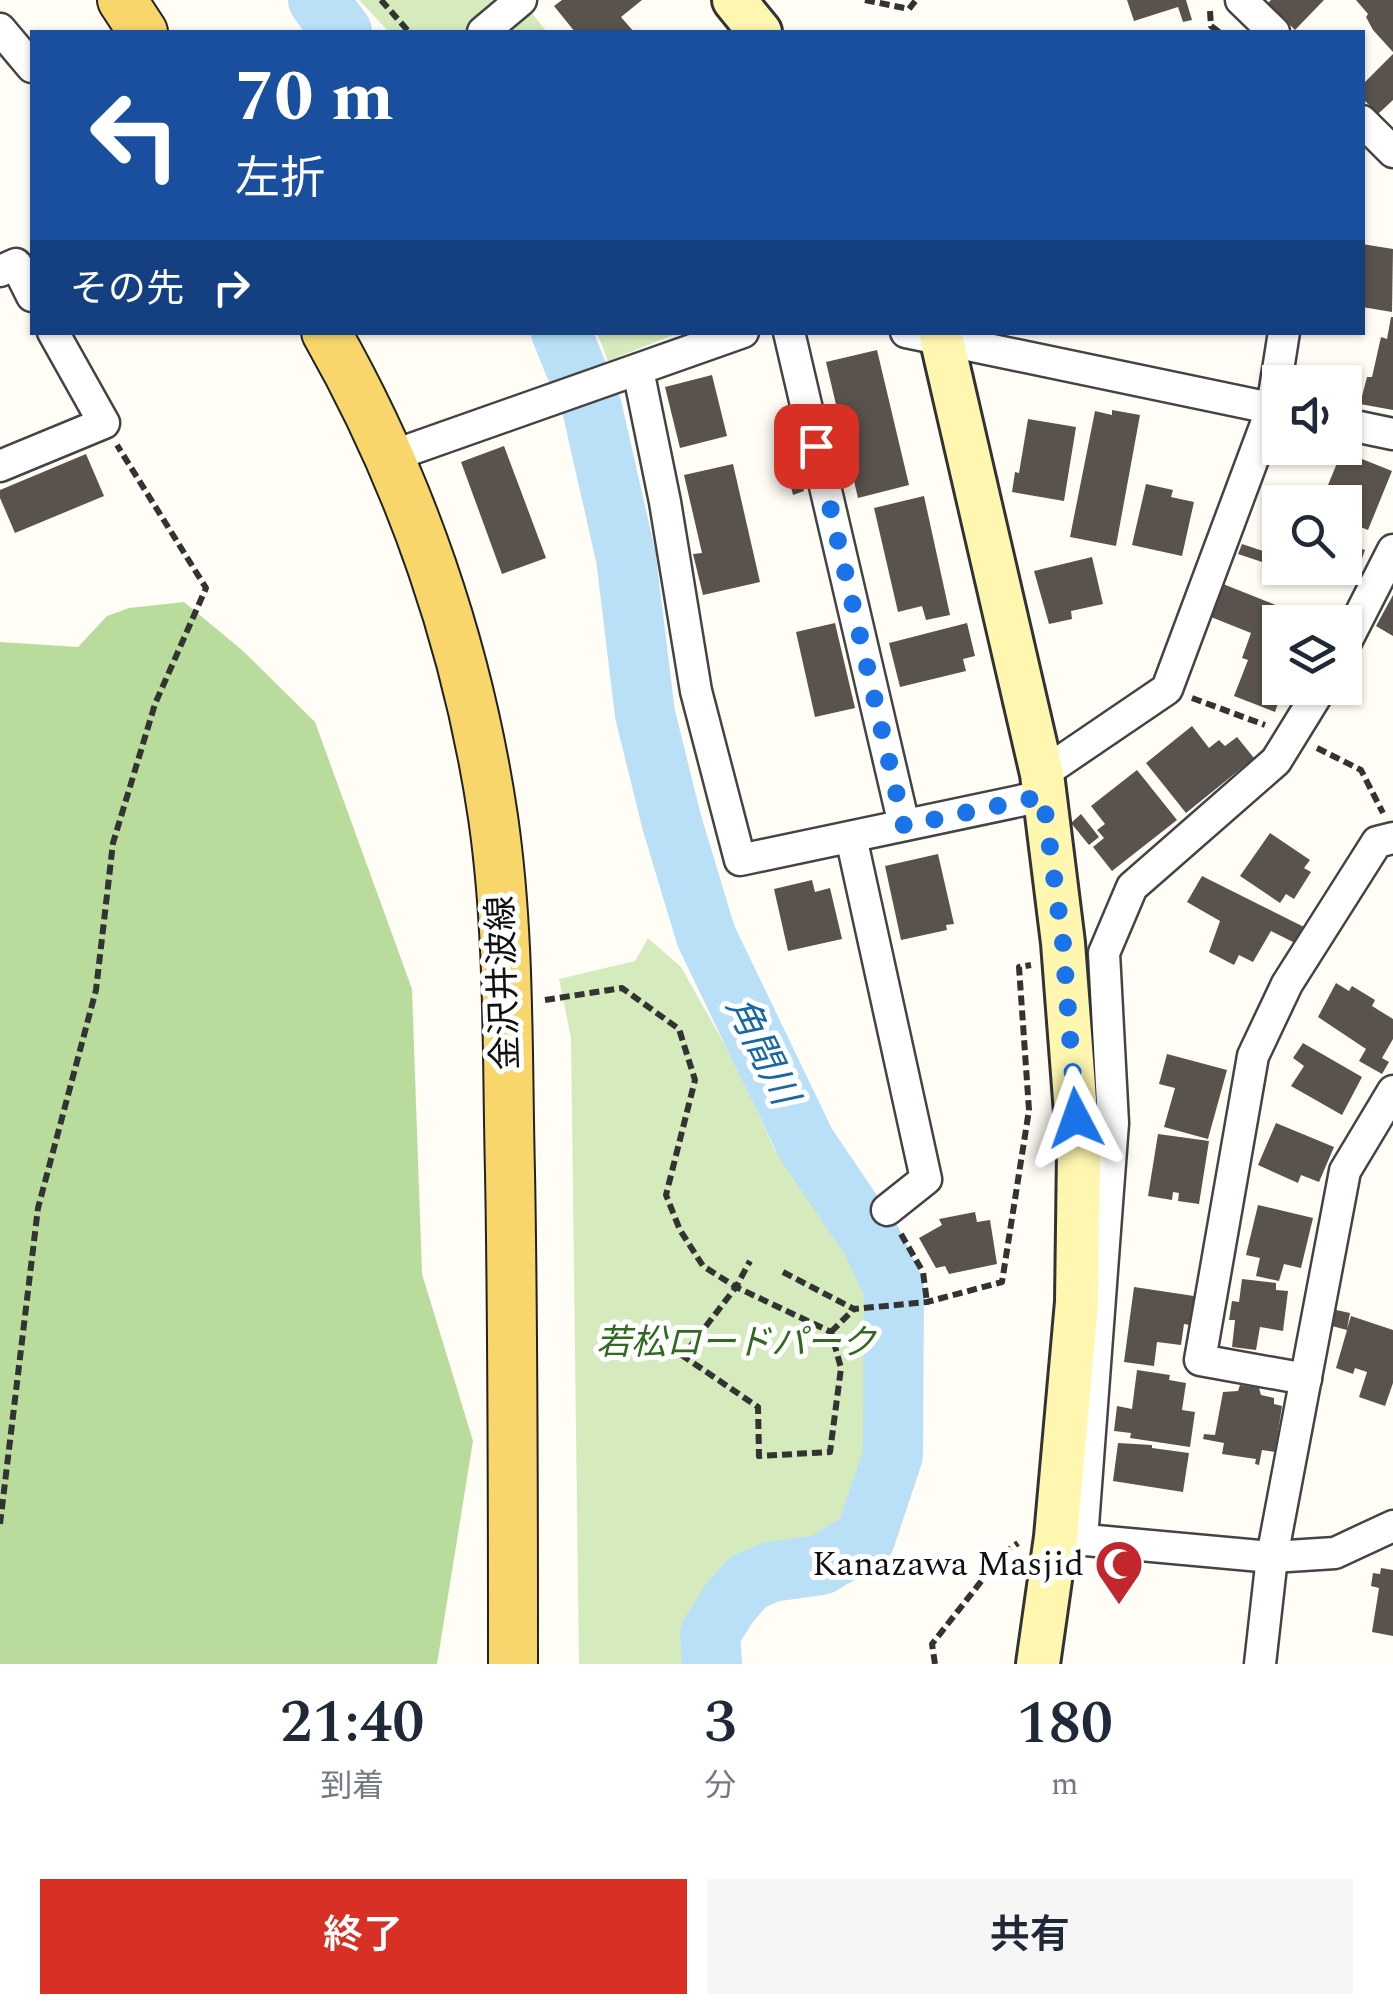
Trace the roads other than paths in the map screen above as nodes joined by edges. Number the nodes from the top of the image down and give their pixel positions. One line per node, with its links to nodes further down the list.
1 (122, 0): 6 (main road)
2 (521, 0): 7 (street)
3 (734, 0): 8 (street)
4 (1241, 0): 9 (street)
5 (0, 28): 10 (street)
6 (142, 30)
7 (485, 30)
8 (758, 30)
9 (1272, 30)
10 (30, 66)
11 (1365, 124): 12 (street)
12 (1393, 152)
13 (8, 267): 14 (street)
14 (30, 294)
15 (55, 335): 28 (street)
16 (328, 335): 27 (main road, 金沢井波線)
17 (734, 335): 22 (street)
18 (790, 335): 33 (street)
19 (930, 335): 23 (street); 32 (street)
20 (1284, 335): 21 (street)
21 (1281, 365)
22 (624, 375): 27 (street); 35 (street)
23 (1262, 406)
24 (1362, 428): 25 (street)
25 (1393, 434)
26 (1262, 445): 32 (street)
27 (389, 457): 42 (main road, 金沢井波線)
28 (0, 466)
29 (1393, 550): 30 (street)
30 (1362, 611)
31 (1310, 705): 40 (street)
32 (1042, 785): 33 (street); 40 (street)
33 (904, 826): 35 (street)
34 (1389, 828): 38 (street)
35 (851, 837): 37 (street)
36 (1393, 1091): 38 (street)
37 (887, 1210)
38 (1306, 1380): 41 (street)
39 (1393, 1526): 41 (street)
40 (1055, 1537): 41 (street); 43 (street)
41 (1272, 1557): 44 (street)
42 (514, 1664)
43 (1038, 1664)
44 (1260, 1664)

